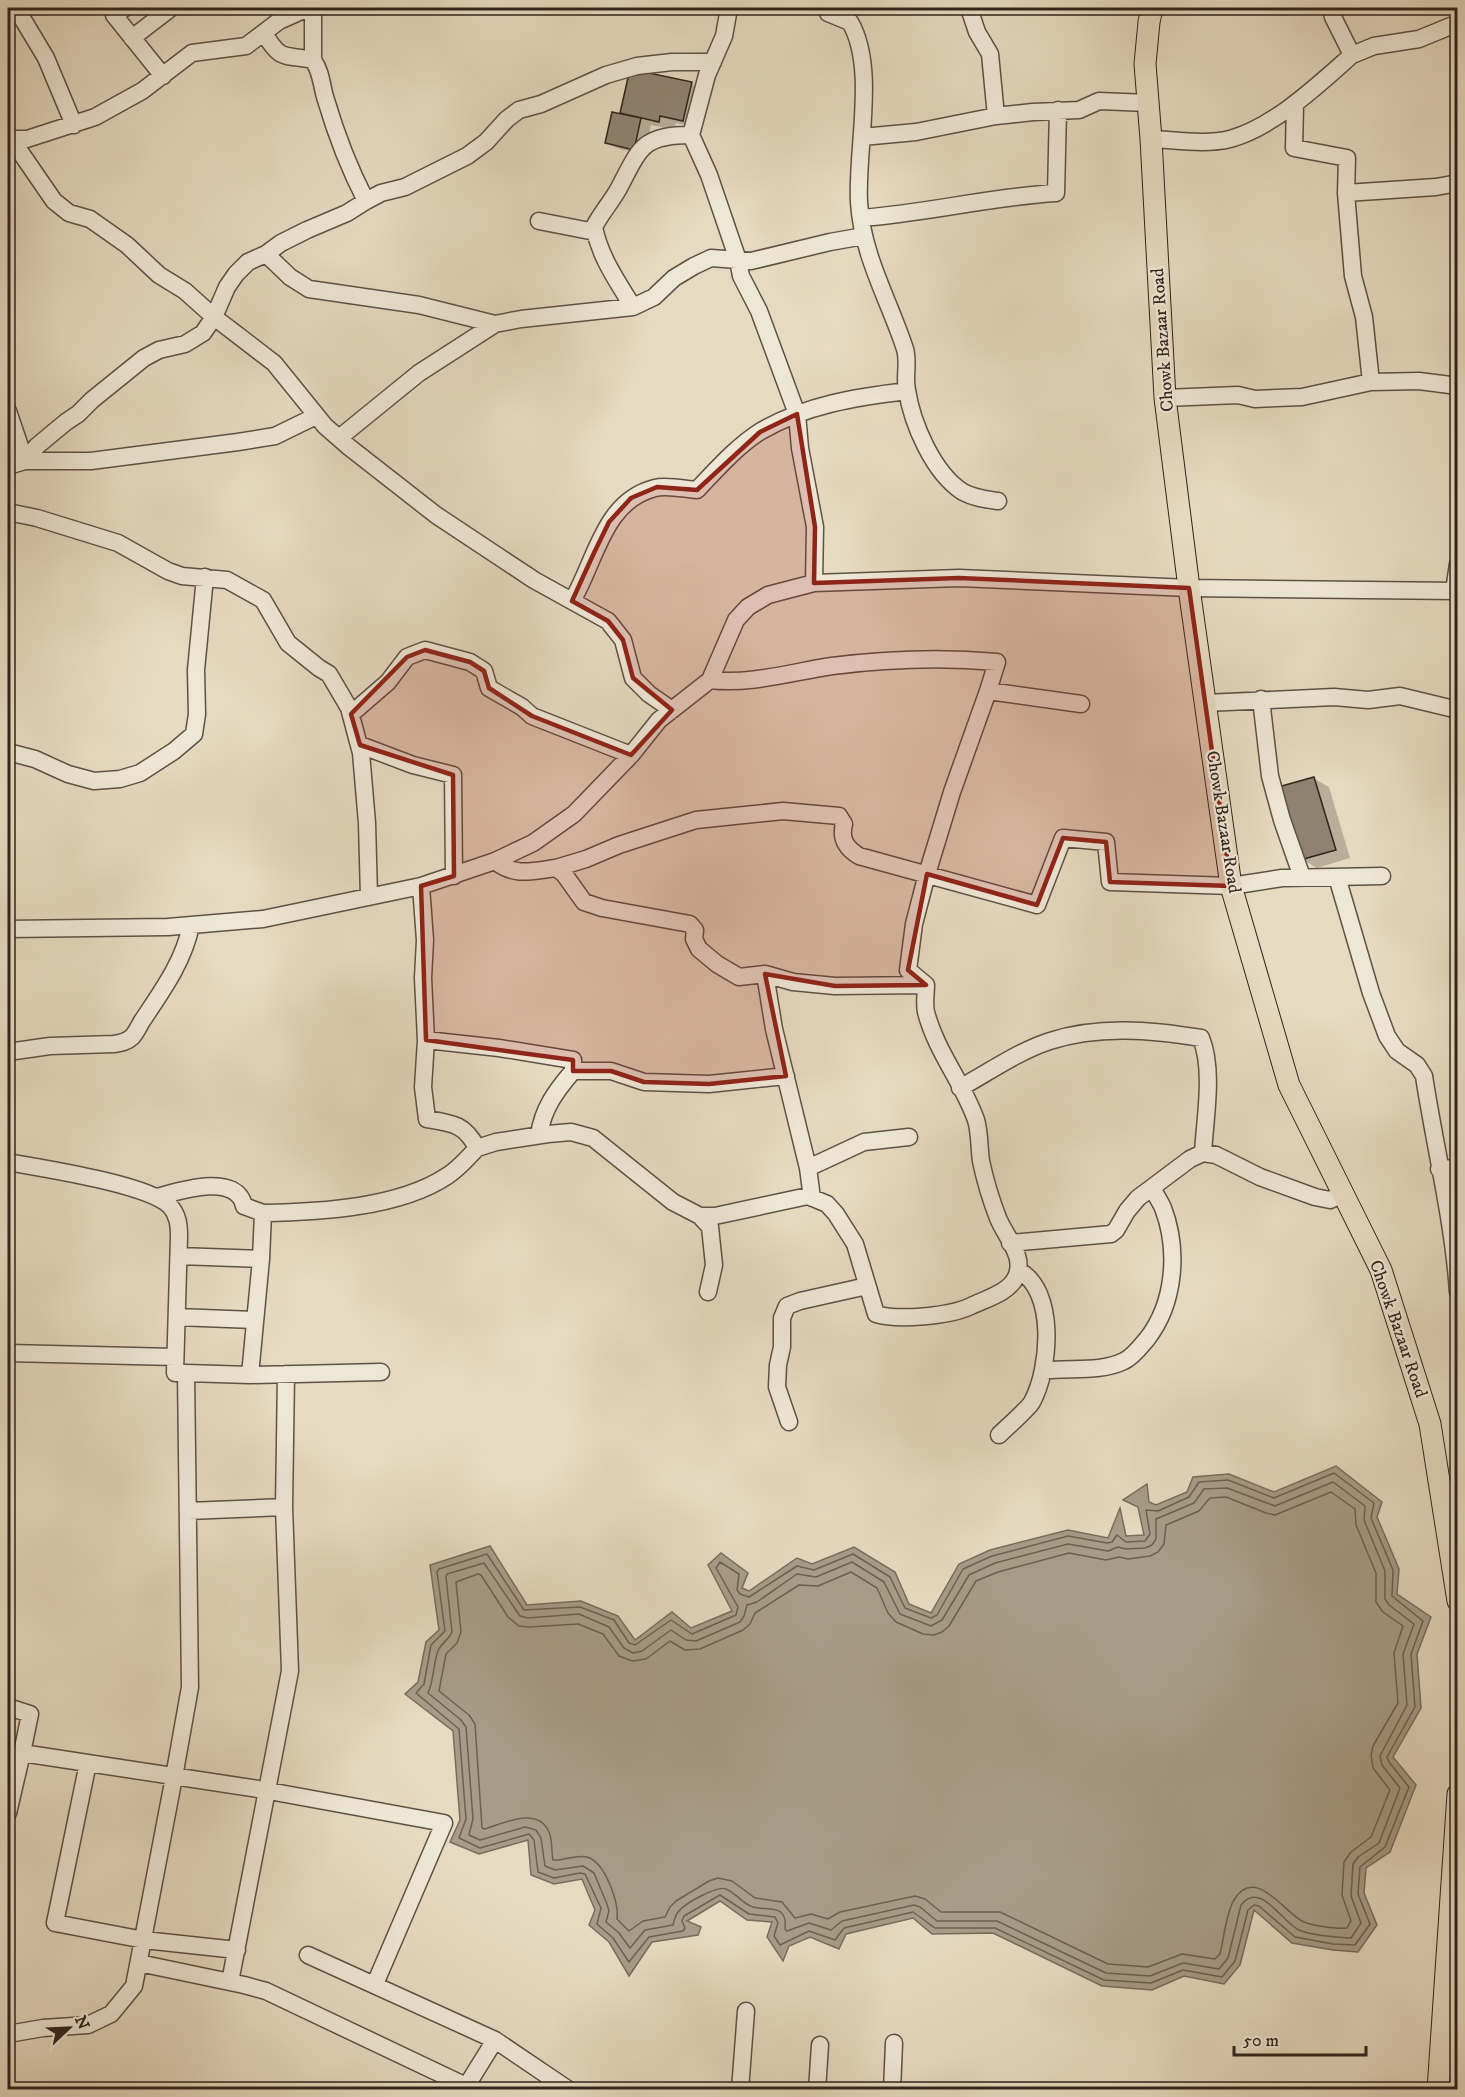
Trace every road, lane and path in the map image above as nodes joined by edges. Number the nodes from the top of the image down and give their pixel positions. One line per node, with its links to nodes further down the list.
1 (16, 8): 22 (street)
2 (125, 8): 13 (street)
3 (171, 8): 13 (street)
4 (308, 8): 12 (street)
5 (313, 8): 15 (street)
6 (729, 8): 16 (street)
7 (826, 8): 24 (street)
8 (969, 8): 21 (street)
9 (1152, 8): 18 (main road, Chowk Bazaar Road)
10 (1331, 8): 14 (street)
11 (1458, 23): 14 (street)
12 (264, 33): 15 (street); 17 (street)
13 (132, 38): 17 (street)
14 (1352, 55): 19 (street)
15 (313, 60): 29 (street)
16 (713, 62): 23 (street); 29 (street)
17 (163, 76): 22 (street)
18 (1148, 104): 20 (street); 25 (main road, Chowk Bazaar Road)
19 (1294, 104): 25 (street); 28 (street)
20 (1058, 111): 21 (street); 30 (street)
21 (996, 116): 24 (street)
22 (74, 125): 26 (street)
23 (691, 135): 32 (street); 35 (street)
24 (862, 137): 30 (street)
25 (1151, 139): 42 (main road, Chowk Bazaar Road)
26 (10, 140): 37 (street)
27 (1458, 183): 28 (street)
28 (1346, 193): 39 (street)
29 (366, 201): 34 (street)
30 (861, 218): 33 (street)
31 (539, 221): 32 (street)
32 (595, 232): 36 (street)
33 (864, 236): 35 (street); 41 (street)
34 (266, 254): 37 (street); 38 (street)
35 (738, 260): 36 (street); 44 (street)
36 (633, 307): 38 (street)
37 (214, 317): 45 (street); 47 (street)
38 (495, 324): 46 (street)
39 (1371, 382): 40 (street); 42 (street)
40 (1458, 386)
41 (907, 391): 44 (street); 49 (street)
42 (1165, 398): 54 (main road, Chowk Bazaar Road)
43 (8, 411): 47 (street)
44 (797, 414): 53 (street); 56 (street)
45 (316, 416): 46 (street); 47 (street)
46 (339, 438): 56 (street)
47 (26, 461): 48 (street)
48 (8, 465)
49 (998, 501)
50 (8, 512): 52 (street)
51 (1458, 564): 55 (street)
52 (205, 578): 64 (street); 66 (street)
53 (814, 583): 54 (street); 57 (street)
54 (1189, 588): 55 (street); 60 (main road, Chowk Bazaar Road)
55 (1456, 591)
56 (573, 601): 62 (street)
57 (710, 680): 58 (street); 62 (street)
58 (988, 691): 61 (street); 70 (street)
59 (1261, 699): 60 (street); 63 (street); 73 (street)
60 (1205, 703): 76 (main road, Chowk Bazaar Road)
61 (1081, 704)
62 (672, 710): 67 (street)
63 (1458, 710)
64 (351, 714): 65 (street); 67 (street)
65 (360, 746): 71 (street); 77 (street)
66 (8, 752)
67 (632, 754): 68 (street)
68 (495, 861): 69 (street); 71 (street)
69 (556, 867): 70 (street); 80 (street)
70 (927, 874): 76 (street); 81 (street)
71 (454, 876): 75 (street)
72 (1382, 876): 74 (street)
73 (1302, 877): 74 (street); 76 (street)
74 (1337, 877): 93 (street)
75 (421, 886): 77 (street); 82 (street)
76 (1231, 886): 96 (main road, Chowk Bazaar Road)
77 (369, 897): 78 (street)
78 (191, 925): 79 (street); 83 (street)
79 (8, 929)
80 (765, 974): 81 (street); 85 (street)
81 (926, 985): 86 (street)
82 (426, 1040): 84 (street); 89 (street)
83 (8, 1052)
84 (573, 1071): 85 (street); 87 (street)
85 (786, 1076): 92 (street)
86 (960, 1088): 90 (street); 101 (street)
87 (539, 1135): 89 (street); 100 (street)
88 (909, 1137): 92 (street)
89 (477, 1148): 99 (street)
90 (1203, 1153): 95 (street); 96 (street)
91 (8, 1162): 97 (street)
92 (808, 1168): 98 (street)
93 (1439, 1168): 94 (street); 107 (street)
94 (1458, 1168)
95 (1152, 1188): 101 (street); 112 (street)
96 (1342, 1194): 121 (main road, Chowk Bazaar Road)
97 (157, 1197): 99 (street); 102 (street)
98 (812, 1198): 100 (street); 105 (street)
99 (263, 1213): 103 (street)
100 (700, 1216): 106 (street)
101 (1010, 1243): 104 (street)
102 (179, 1256): 103 (street); 108 (street)
103 (261, 1259): 109 (street)
104 (1018, 1270): 105 (street); 112 (street)
105 (867, 1286): 117 (street)
106 (708, 1292)
107 (1458, 1292)
108 (177, 1317): 109 (street); 111 (street)
109 (254, 1320): 116 (street)
110 (8, 1353): 111 (street)
111 (175, 1357): 114 (street)
112 (1043, 1371): 118 (street)
113 (381, 1372): 115 (street)
114 (186, 1374): 116 (street); 120 (street)
115 (286, 1374): 116 (street); 119 (street)
116 (250, 1375)
117 (789, 1422)
118 (999, 1435)
119 (284, 1507): 120 (street); 126 (street)
120 (188, 1511): 125 (street)
121 (1458, 1601)
122 (8, 1707): 123 (street)
123 (22, 1753): 124 (street); 128 (street)
124 (88, 1763): 125 (street); 129 (street)
125 (174, 1777): 126 (street); 129 (street)
126 (267, 1791): 130 (street); 134 (street)
127 (1458, 1794): 136 (main road)
128 (8, 1813)
129 (144, 1940): 130 (street); 132 (street)
130 (237, 1950): 133 (street)
131 (308, 1954): 134 (street)
132 (139, 1963): 133 (street); 137 (street)
133 (230, 1982): 141 (street)
134 (375, 1984): 138 (street)
135 (746, 2011): 143 (street)
136 (1450, 2033): 146 (main road)
137 (8, 2034)
138 (495, 2040): 141 (street); 142 (street)
139 (894, 2043): 145 (street)
140 (820, 2045): 144 (street)
141 (465, 2088)
142 (569, 2090)
143 (740, 2090)
144 (817, 2090)
145 (892, 2090)
146 (1438, 2090)

